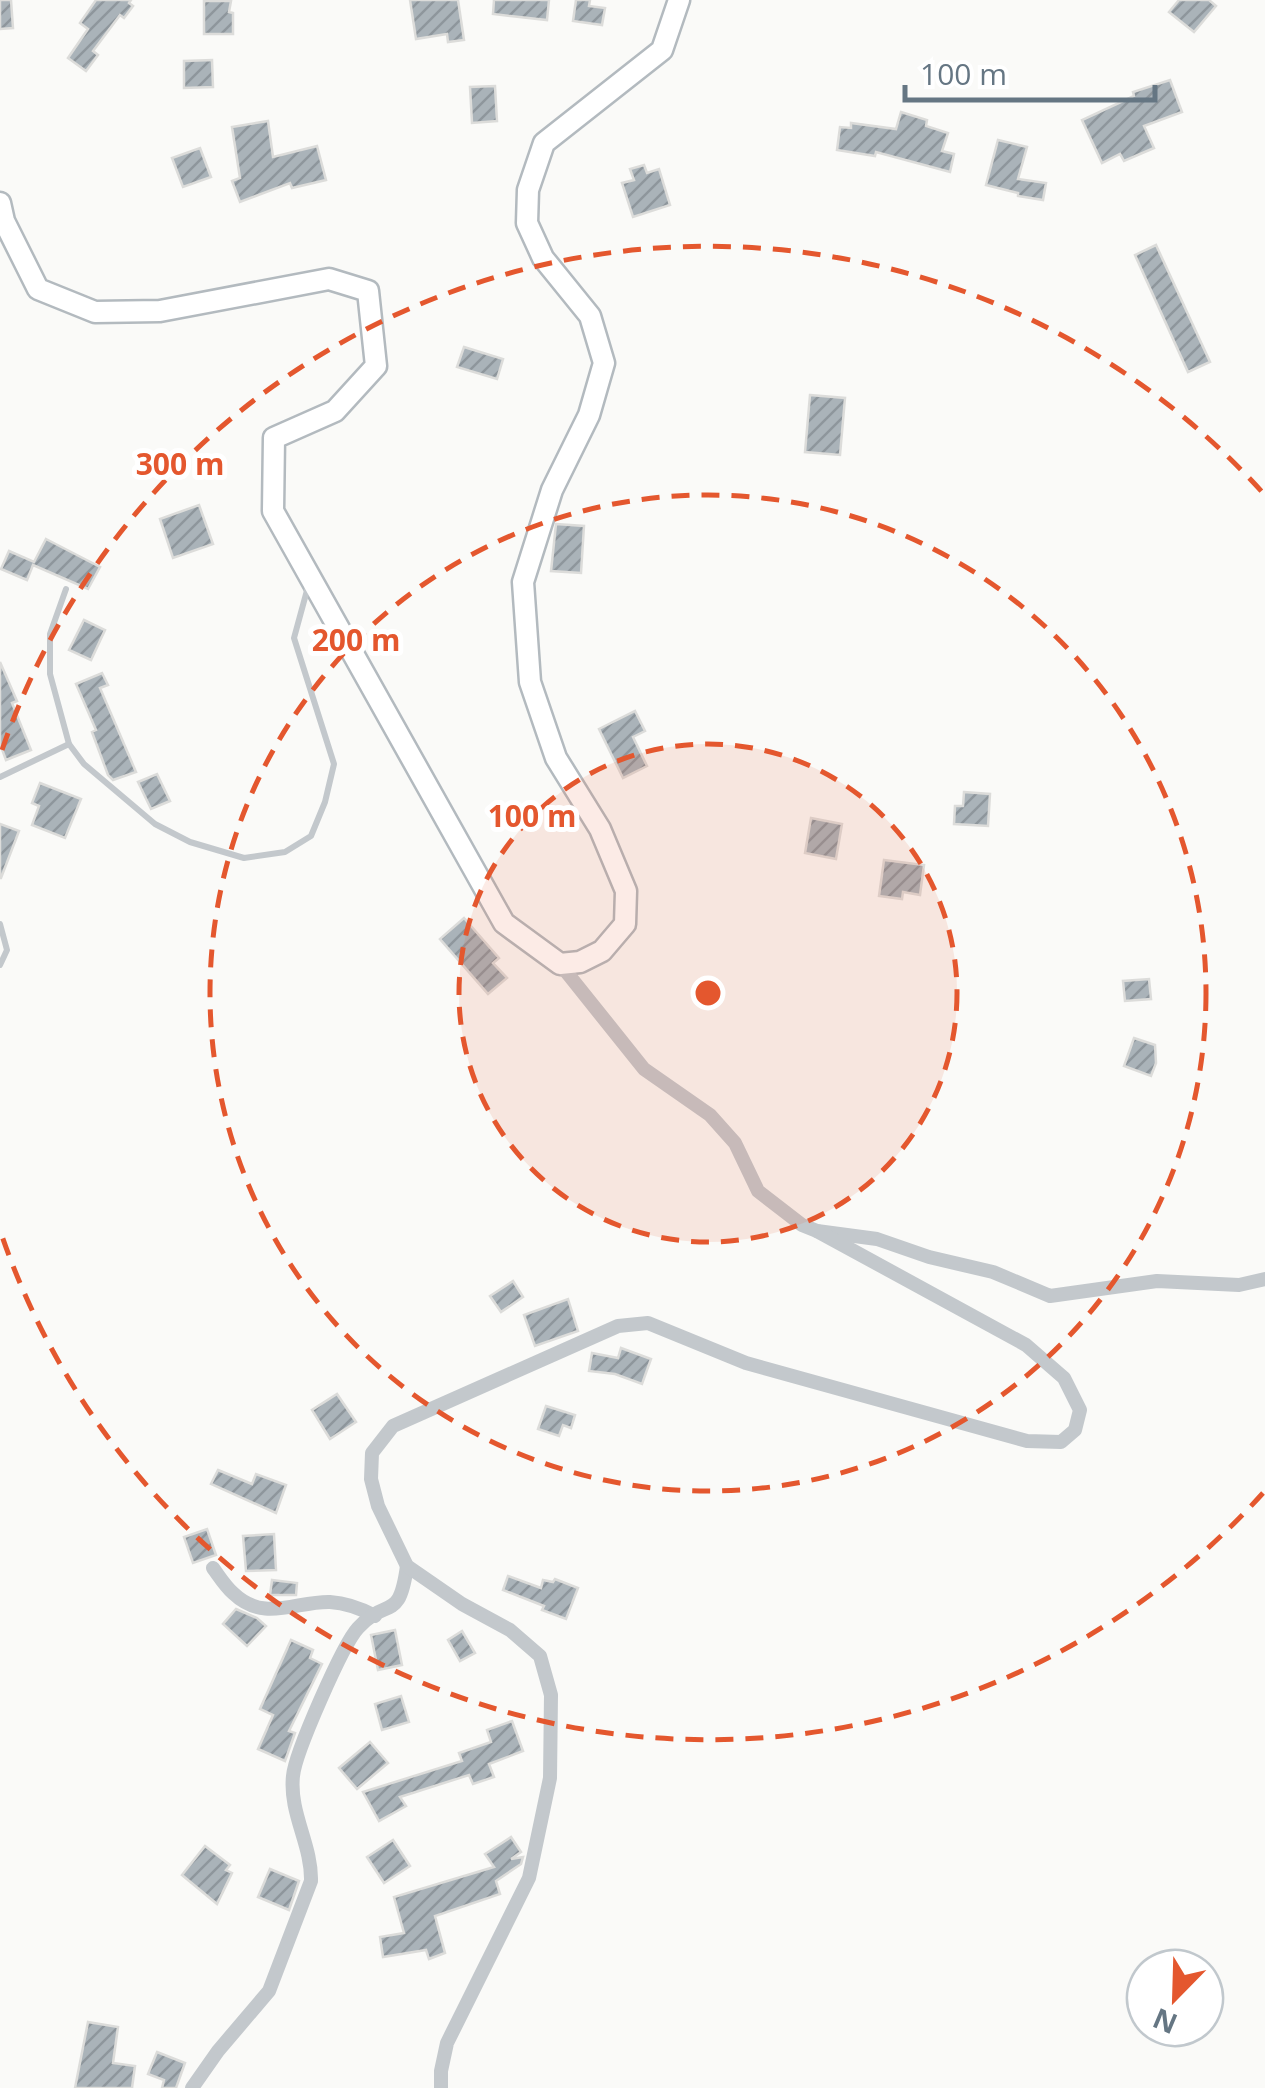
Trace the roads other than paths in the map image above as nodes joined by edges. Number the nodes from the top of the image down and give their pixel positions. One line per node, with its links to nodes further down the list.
1 (679, 0): 8 (street)
2 (0, 203): 3 (street)
3 (310, 577): 5 (lane); 8 (street)
4 (66, 588): 5 (lane)
5 (69, 744): 6 (lane)
6 (0, 778)
7 (0, 924): 9 (lane)
8 (560, 964): 10 (street)
9 (0, 965)
10 (816, 1231): 11 (street); 12 (street)
11 (1265, 1279)
12 (408, 1566): 14 (street); 16 (street)
13 (213, 1568): 14 (street)
14 (374, 1616): 15 (street)
15 (192, 2088)
16 (441, 2088)

